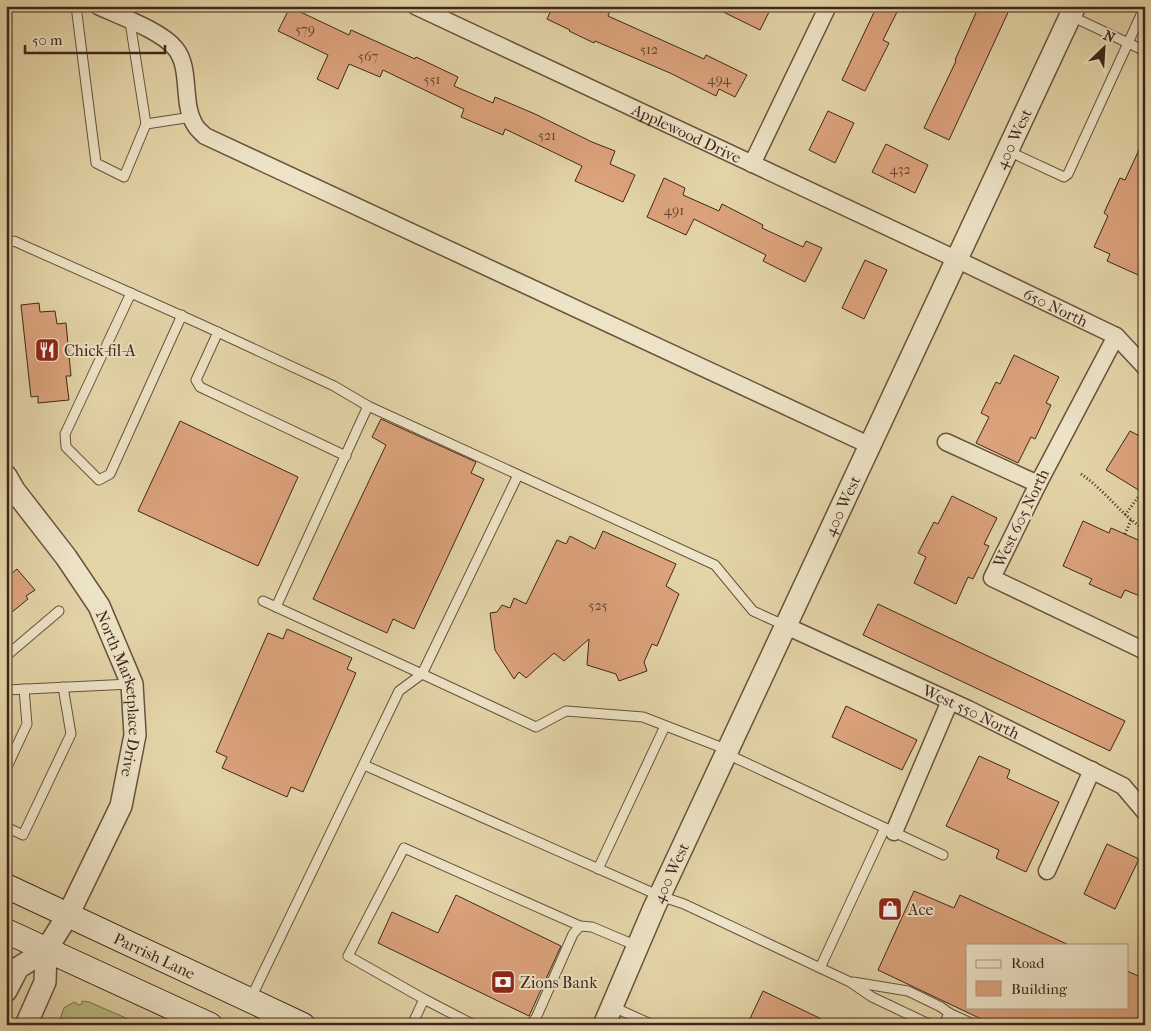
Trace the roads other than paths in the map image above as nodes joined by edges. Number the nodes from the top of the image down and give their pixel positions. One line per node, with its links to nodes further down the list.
1 (76, 6): 11 (lane)
2 (98, 6): 7 (street)
3 (415, 6): 13 (street, Applewood Drive)
4 (828, 6): 13 (street)
5 (1145, 6): 8 (lane)
6 (1073, 11): 8 (lane); 12 (street, 400 West)
7 (130, 22): 10 (street); 11 (lane)
8 (1128, 43): 9 (lane); 12 (lane)
9 (1145, 51)
10 (192, 117): 11 (lane); 23 (street)
11 (146, 124)
12 (1008, 151): 15 (street, 400 West)
13 (752, 164): 15 (street, Applewood Drive)
14 (6, 244): 16 (lane)
15 (958, 260): 19 (street, 650 North); 23 (street, 400 West)
16 (130, 293): 17 (lane); 17 (lane)
17 (182, 315): 18 (lane)
18 (218, 332): 21 (lane); 24 (lane)
19 (1116, 336): 20 (street, 650 North); 26 (street, West 605 North)
20 (1145, 367)
21 (368, 406): 24 (lane); 25 (lane)
22 (946, 442): 26 (street)
23 (871, 446): 31 (street, 400 West)
24 (346, 456): 29 (lane)
25 (518, 475): 31 (lane); 34 (lane)
26 (1038, 484): 32 (street, West 605 North)
27 (9, 487): 35 (street, North Marketplace Drive)
28 (264, 601): 29 (lane)
29 (276, 607): 34 (lane)
30 (59, 611): 33 (lane)
31 (786, 626): 39 (street, West 550 North); 41 (street, 400 West)
32 (1145, 651)
33 (6, 656)
34 (422, 674): 40 (lane); 42 (lane)
35 (132, 684): 36 (lane); 53 (street, North Marketplace Drive)
36 (62, 687): 37 (lane); 46 (lane)
37 (24, 689): 38 (lane); 43 (lane)
38 (6, 690)
39 (950, 701): 44 (street, West 550 North); 47 (street)
40 (665, 726): 41 (lane); 49 (lane)
41 (728, 752): 47 (lane); 52 (street, 400 West)
42 (364, 765): 49 (lane); 62 (lane)
43 (6, 768)
44 (1092, 770): 45 (street, West 550 North); 50 (street)
45 (1145, 812)
46 (6, 827)
47 (890, 830): 48 (lane); 58 (lane)
48 (943, 854)
49 (598, 868): 52 (lane)
50 (1047, 871)
51 (6, 886): 53 (main road, Parrish Lane)
52 (660, 896): 56 (street, 400 West); 58 (lane)
53 (68, 915): 57 (street, North Marketplace Drive); 62 (main road, Parrish Lane)
54 (580, 926): 56 (lane); 61 (lane); 70 (lane)
55 (6, 931): 57 (main road)
56 (637, 946): 64 (street, 400 West)
57 (46, 950): 60 (street); 65 (street); 66 (main road)
58 (820, 968): 59 (lane)
59 (850, 982): 63 (lane); 72 (lane)
60 (6, 991)
61 (424, 999): 68 (lane); 69 (lane)
62 (250, 1000): 67 (main road, Parrish Lane)
63 (949, 1013): 73 (lane); 74 (lane)
64 (607, 1015): 71 (lane)
65 (26, 1025)
66 (210, 1025)
67 (303, 1025)
68 (412, 1025)
69 (474, 1025)
70 (529, 1025)
71 (653, 1025)
72 (931, 1025)
73 (944, 1025)
74 (975, 1025)

